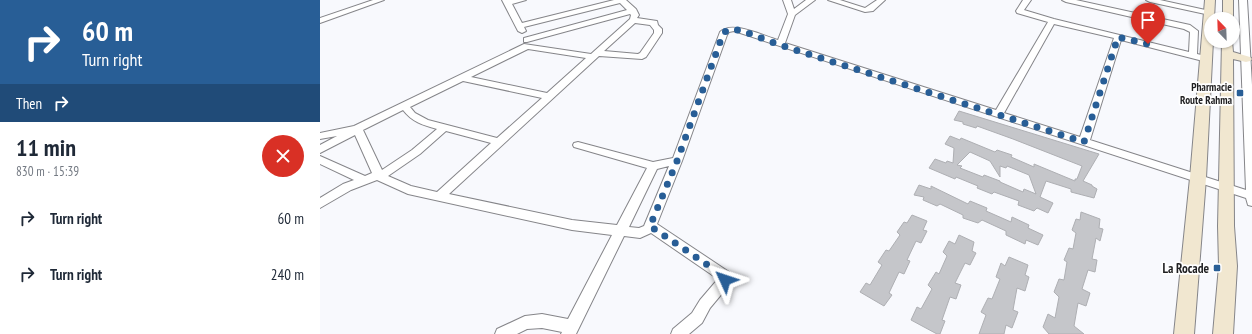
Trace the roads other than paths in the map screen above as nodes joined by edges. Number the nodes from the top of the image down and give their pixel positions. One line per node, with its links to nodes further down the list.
1 (357, 0): 14 (street)
2 (380, 0): 14 (street)
3 (522, 0): 13 (street)
4 (787, 0): 17 (street)
5 (811, 0): 17 (street)
6 (832, 0): 7 (street)
7 (881, 0)
8 (1027, 0): 19 (street)
9 (1066, 0): 27 (street)
10 (1150, 0): 15 (street)
11 (1228, 0): 16 (main road)
12 (1243, 0): 28 (street)
13 (507, 2): 21 (street)
14 (368, 5): 20 (street)
15 (1210, 7): 27 (main road)
16 (1228, 12)
17 (792, 14): 24 (street)
18 (633, 16): 21 (street); 23 (street); 26 (street); 26 (street)
19 (1052, 20): 22 (street); 32 (street)
20 (320, 21)
21 (520, 26): 23 (street)
22 (1118, 37): 27 (street); 37 (street)
23 (527, 43): 26 (street); 29 (street)
24 (780, 45): 32 (street); 41 (street)
25 (1227, 48): 28 (main road); 46 (main road)
26 (596, 55): 30 (street)
27 (1200, 57): 44 (main road)
28 (1249, 60): 48 (street)
29 (463, 78): 30 (street); 31 (street)
30 (550, 97): 36 (street)
31 (404, 106): 33 (street); 34 (street)
32 (998, 114): 37 (street)
33 (445, 127): 36 (street); 43 (street)
34 (357, 129): 35 (street); 39 (street); 43 (street)
35 (320, 136)
36 (500, 142): 47 (street)
37 (1084, 142): 44 (street)
38 (578, 145): 42 (street)
39 (320, 150)
40 (320, 160): 45 (street)
41 (677, 161): 42 (street); 51 (street)
42 (653, 166): 52 (street)
43 (379, 176): 45 (street); 47 (street)
44 (1198, 178): 46 (street); 56 (main road)
45 (365, 180): 50 (street)
46 (1226, 187): 48 (street); 57 (main road)
47 (440, 196): 52 (street)
48 (1252, 196): 49 (street)
49 (1252, 203)
50 (320, 204)
51 (650, 226): 52 (street); 55 (street)
52 (620, 232): 53 (street)
53 (570, 331): 54 (street)
54 (502, 334)
55 (678, 334)
56 (1184, 334)
57 (1223, 334)

